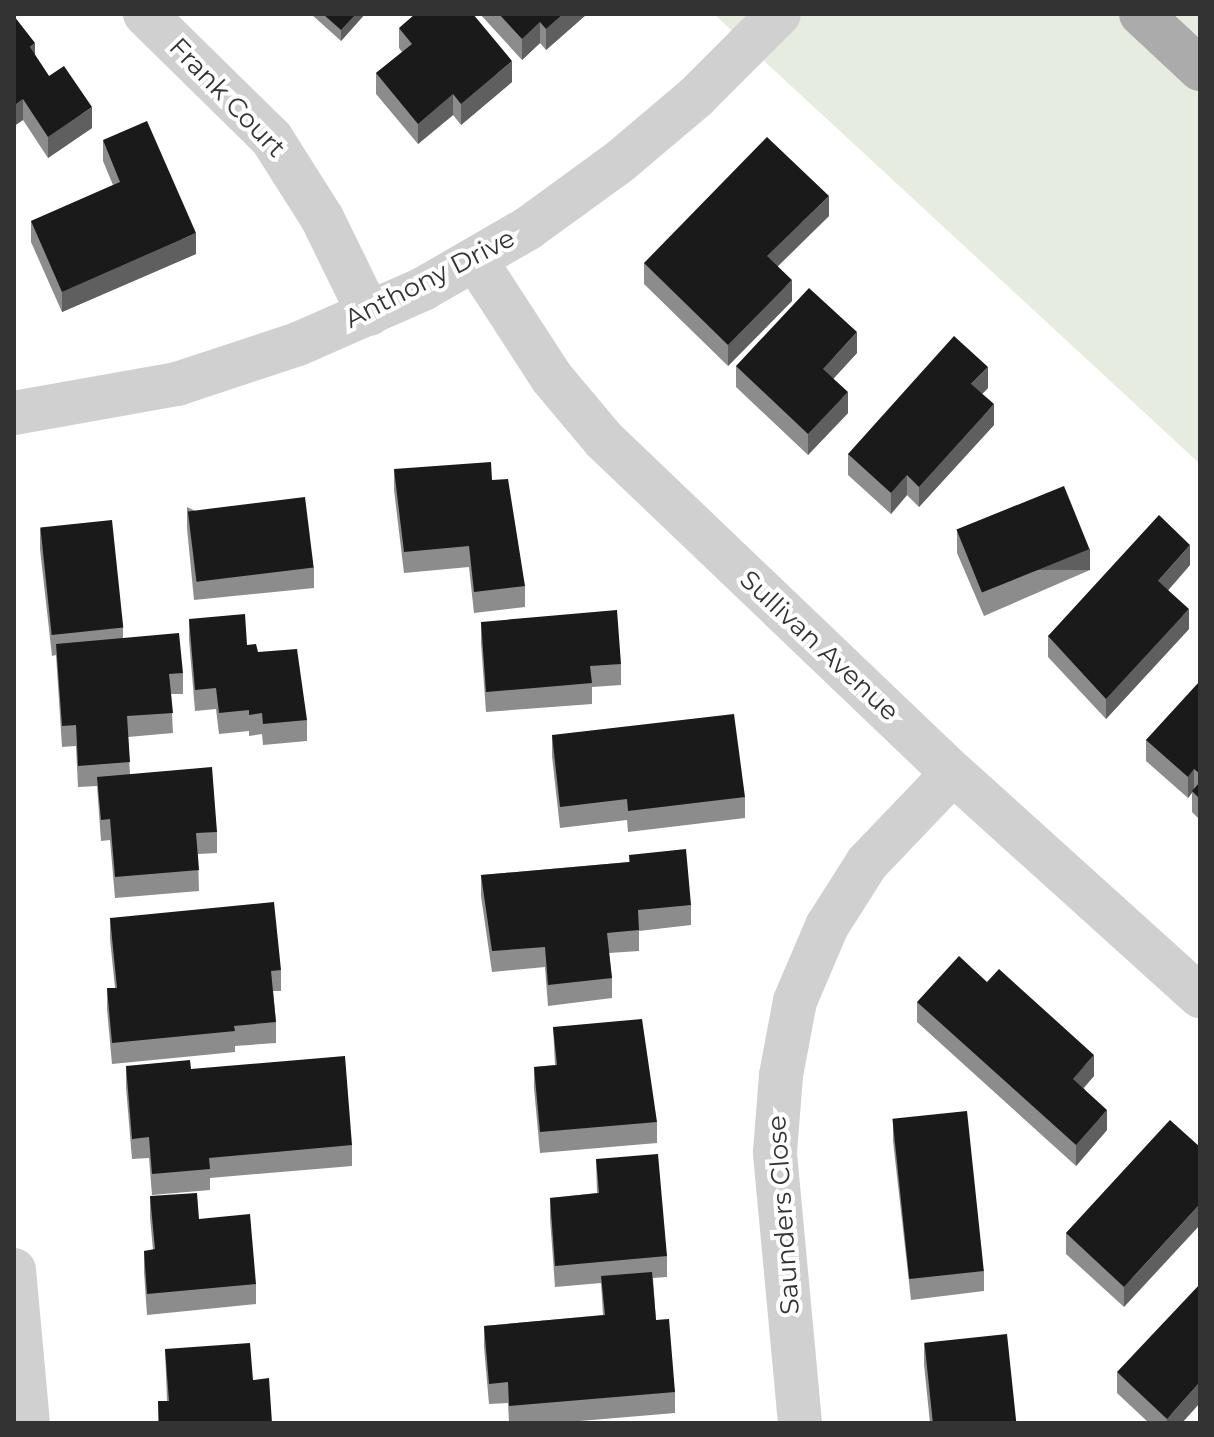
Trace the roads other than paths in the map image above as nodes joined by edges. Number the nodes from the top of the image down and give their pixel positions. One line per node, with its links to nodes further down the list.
1 (145, 14): 6 (street, Frank Court)
2 (779, 14): 5 (street, Anthony Drive)
3 (1141, 14): 4 (main road)
4 (1200, 69)
5 (476, 261): 6 (street, Anthony Drive); 8 (street, Sullivan Avenue)
6 (369, 314): 7 (street, Anthony Drive)
7 (14, 413)
8 (953, 773): 9 (street, Sullivan Avenue); 12 (street, Saunders Close)
9 (1200, 996)
10 (14, 1270): 11 (street)
11 (28, 1423)
12 (800, 1423)

